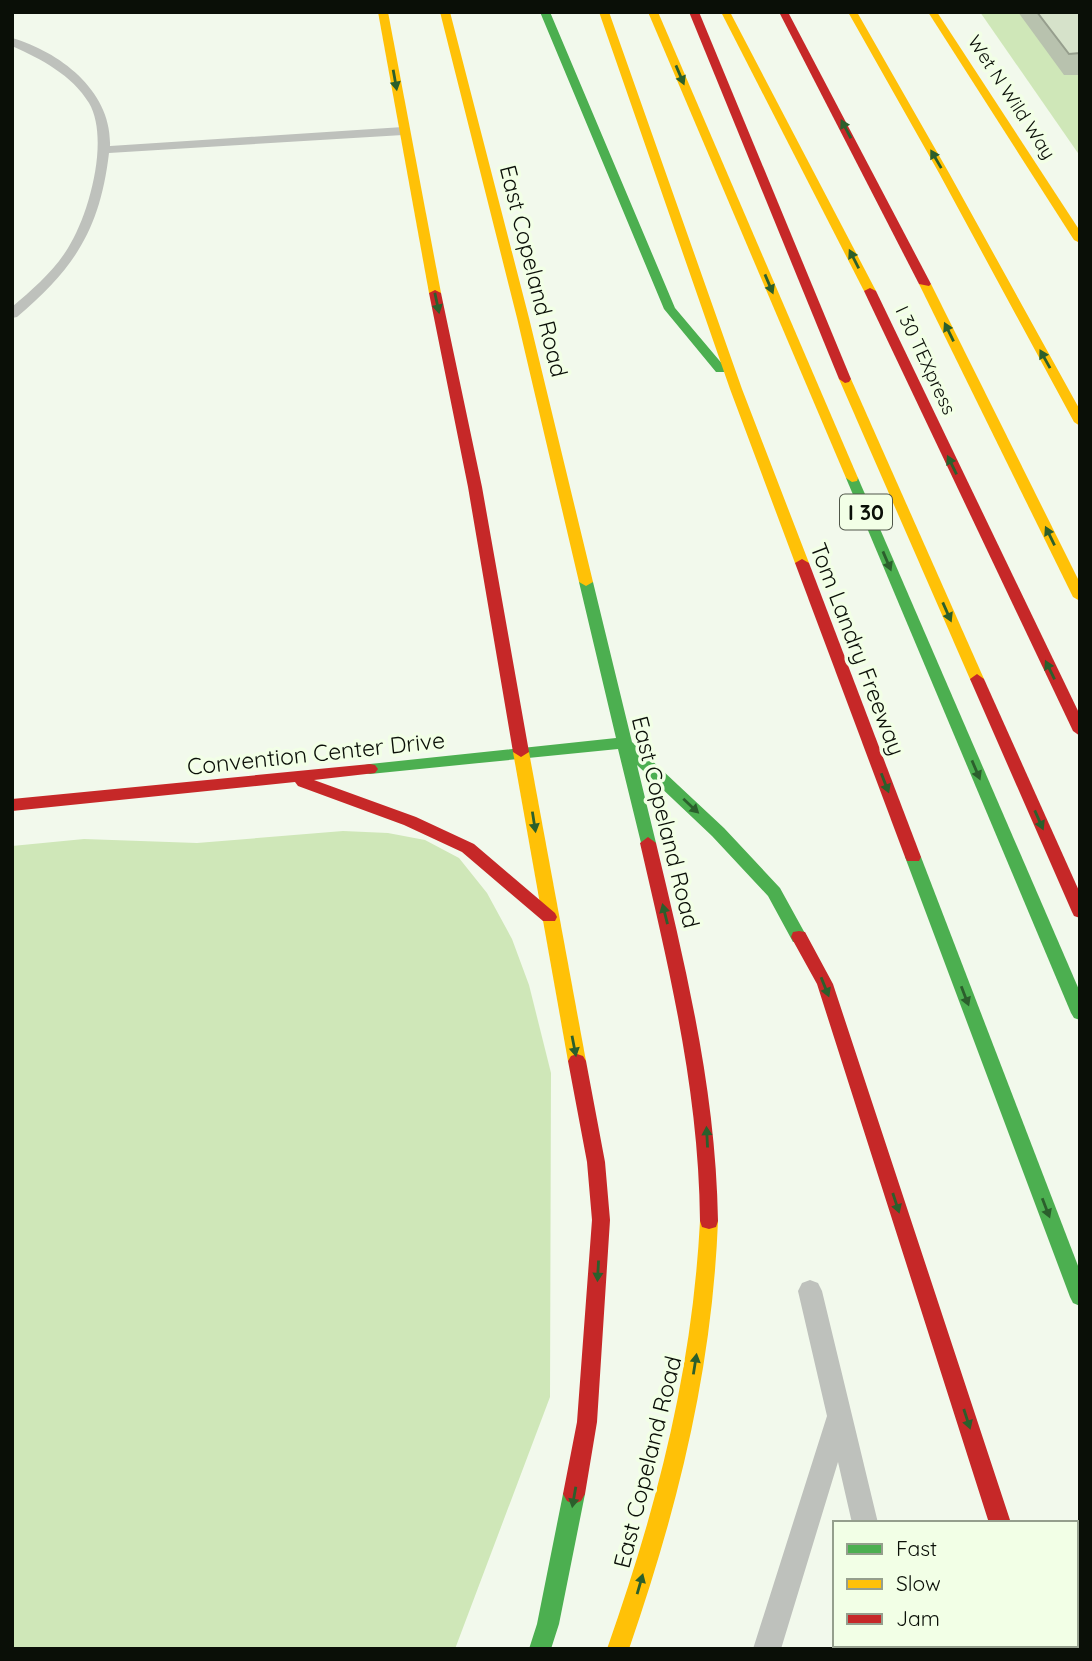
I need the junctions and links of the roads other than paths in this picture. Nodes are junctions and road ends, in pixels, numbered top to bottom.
1 (383, 12) edge
2 (445, 12) edge
3 (545, 12) edge
4 (604, 12) edge
5 (653, 12) edge
6 (694, 12) edge
7 (725, 12) edge
8 (783, 12) edge
9 (852, 12) edge
10 (932, 12) edge
11 (12, 41) edge
12 (403, 131) junction
13 (104, 150) junction
14 (1080, 240) edge
15 (12, 314) edge
16 (736, 388) junction
17 (1080, 422) edge
18 (1080, 597) edge
19 (1080, 731) edge
20 (623, 743) junction
21 (523, 755) junction
22 (294, 778) junction
23 (12, 805) edge
24 (1080, 912) edge
25 (549, 917) junction
26 (1080, 1013) edge
27 (810, 1291) dead end
28 (1080, 1297) edge
29 (839, 1418) junction
30 (865, 1521) edge
31 (999, 1521) edge
32 (540, 1649) edge
33 (618, 1649) edge
34 (767, 1649) edge

1 -> 12 main road
2 - 20 main road, East Copeland Road
3 - 16 main road
4 - 16 main road, Tom Landry Freeway
5 -> 26 main road, I 30
6 -> 24 main road
19 -> 7 main road, I 30 TEXpress
18 -> 8 main road
17 -> 9 main road
10 - 14 main road, Wet N Wild Way
11 - 13 lane
12 - 13 lane
12 -> 21 main road
13 - 15 lane
16 -> 28 main road, Tom Landry Freeway
20 - 21 main road, Convention Center Drive
20 -> 31 main road
33 -> 20 main road, East Copeland Road
21 - 22 main road, Convention Center Drive
21 -> 25 main road
22 - 23 main road, Convention Center Drive
22 - 25 main road
25 -> 32 main road
27 - 29 lane
29 - 30 lane
29 - 34 lane

